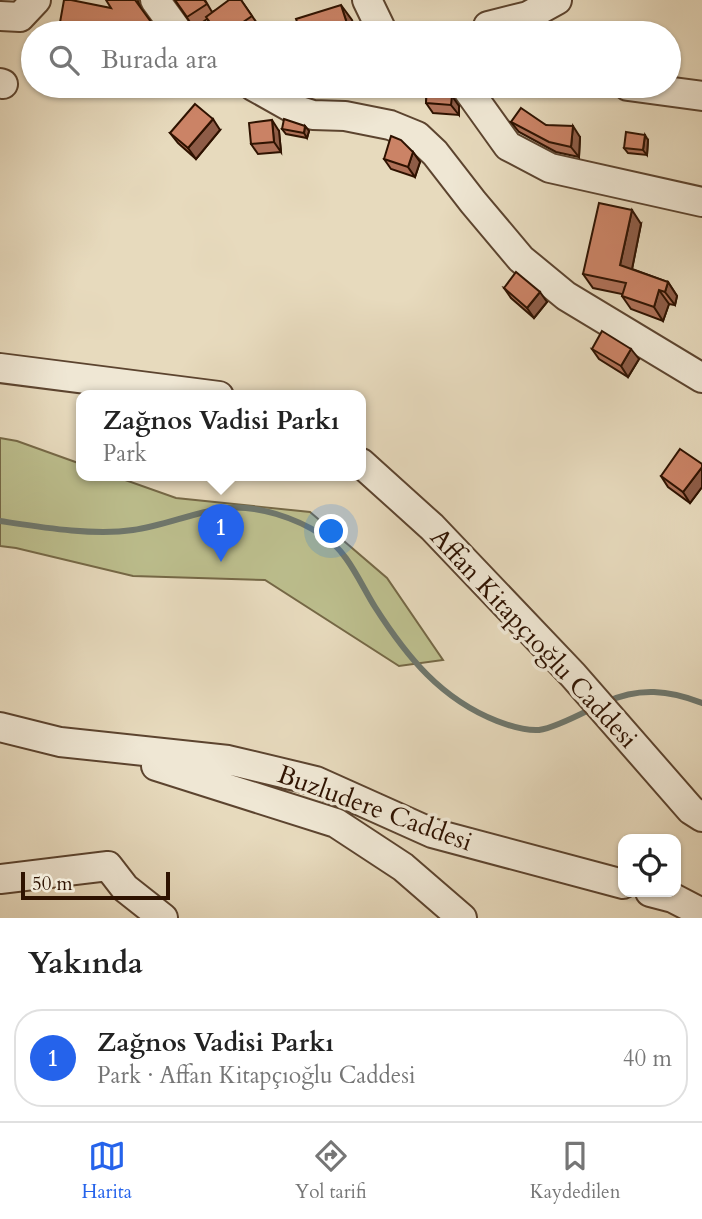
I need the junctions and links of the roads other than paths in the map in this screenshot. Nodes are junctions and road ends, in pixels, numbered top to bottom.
1 (36, 0) edge
2 (155, 0) edge
3 (367, 0) edge
4 (557, 0) edge
5 (0, 16) edge
6 (487, 20) edge
7 (170, 21) edge
8 (377, 21) edge
9 (681, 93) edge
10 (702, 96) edge
11 (274, 98) edge
12 (476, 98) edge
13 (702, 202) edge
14 (0, 368) edge
15 (702, 378) edge
16 (172, 390) edge
17 (366, 468) edge
18 (0, 727) edge
19 (115, 747) junction
20 (702, 817) edge
21 (0, 879) edge
22 (618, 883) edge
23 (669, 897) edge
24 (702, 913) edge
25 (163, 918) edge
26 (462, 918) edge

1 - 5 street
2 - 7 street
3 - 8 street
4 - 6 street
9 - 10 street
11 - 15 street
12 - 13 street
14 - 16 street
17 - 20 street, Affan Kitapçıoğlu Caddesi
18 - 19 street, Buzludere Caddesi
19 - 22 street, Buzludere Caddesi
19 - 26 street
21 - 25 street
23 - 24 street

